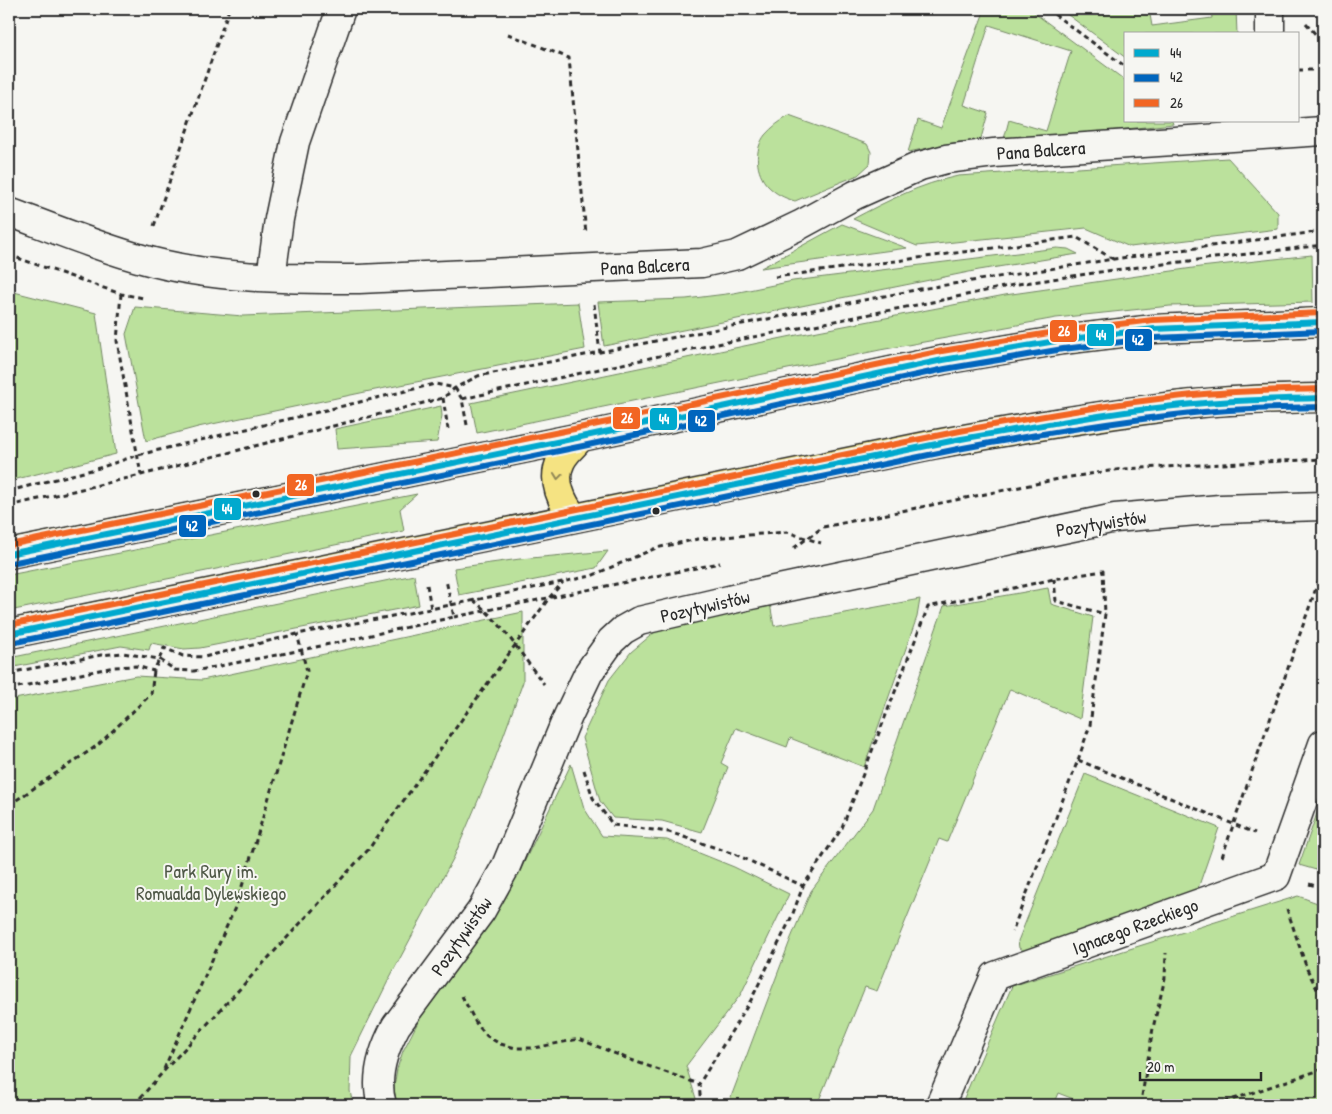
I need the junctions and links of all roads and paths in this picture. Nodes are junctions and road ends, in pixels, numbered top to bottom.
1 (229, 9) edge
2 (341, 9) edge
3 (437, 9) edge
4 (1047, 9) edge
5 (1270, 9) edge
6 (453, 14) dead end
7 (1302, 18) dead end
8 (1270, 32) edge
9 (508, 34) dead end
10 (1323, 44) edge
11 (1124, 66) edge
12 (1300, 70) edge
13 (1323, 70) edge
14 (1273, 128) edge
15 (1323, 131) edge
16 (9, 212) edge
17 (1323, 231) edge
18 (587, 236) dead end
19 (9, 255) edge
20 (143, 259) junction
21 (1114, 259) junction
22 (271, 277) junction
23 (770, 278) dead end
24 (121, 294) junction
25 (594, 304) dead end
26 (1323, 322) edge
27 (600, 353) junction
28 (455, 388) junction
29 (1323, 398) edge
30 (462, 399) dead end
31 (581, 437) junction
32 (138, 455) junction
33 (1323, 459) edge
34 (141, 475) junction
35 (9, 491) edge
36 (9, 506) edge
37 (1323, 506) edge
38 (574, 518) junction
39 (807, 538) junction
40 (826, 544) dead end
41 (792, 550) dead end
42 (9, 554) edge
43 (728, 562) dead end
44 (1323, 568) edge
45 (1054, 579) junction
46 (563, 582) junction
47 (549, 598) junction
48 (472, 600) junction
49 (486, 610) junction
50 (1105, 614) junction
51 (454, 617) dead end
52 (9, 634) edge
53 (297, 634) junction
54 (516, 644) junction
55 (154, 671) junction
56 (9, 690) edge
57 (568, 716) junction
58 (1323, 744) edge
59 (1078, 760) junction
60 (9, 805) edge
61 (1233, 824) junction
62 (1286, 846) junction
63 (1276, 876) junction
64 (803, 886) junction
65 (1207, 900) junction
66 (1159, 918) junction
67 (444, 962) junction
68 (995, 976) junction
69 (1323, 1002) edge
70 (1323, 1069) edge
71 (163, 1072) junction
72 (699, 1084) junction
73 (134, 1105) edge
74 (382, 1105) edge
75 (702, 1105) edge
76 (940, 1105) edge
77 (1142, 1105) edge
78 (1216, 1105) edge

1 - 20 path
2 - 22 street
3 - 6 path
4 - 11 path
5 - 8 street
7 - 10 path
9 - 18 path
12 - 13 path
14 - 15 street, Pana Balcera
14 - 22 street, Pana Balcera
16 - 20 street, Pana Balcera
17 - 21 path
19 - 24 path
20 - 22 street, Pana Balcera
20 - 24 path
21 - 23 path
21 - 27 path
24 - 32 path
25 - 27 path
26 - 31 main road
27 - 28 path
28 - 30 path
28 - 32 path
28 - 34 path
29 - 38 main road
31 -> 38 main road
31 - 42 main road
32 - 34 path
32 - 35 path
33 - 39 path
34 - 36 path
37 - 57 street, Pozytywistów
38 - 52 main road
39 - 40 path
39 - 41 path
39 - 46 path
43 - 47 path
44 - 61 path
45 - 50 path
45 - 50 path
45 - 64 path
46 - 47 path
46 - 48 path
47 - 49 path
47 - 54 path
48 - 49 path
48 - 53 path
49 - 51 path
49 - 54 path
50 - 59 path
53 - 55 path
53 - 71 path
54 - 57 path
54 - 71 path
55 - 56 path
55 - 60 path
57 - 64 path
57 - 67 street, Pozytywistów
58 - 62 street
59 - 61 path
59 - 68 path
61 - 62 path
61 - 65 path
62 - 63 street
63 - 65 street, Ignacego Rzeckiego
63 - 69 path
64 - 72 path
65 - 66 street, Ignacego Rzeckiego
66 - 68 street, Ignacego Rzeckiego
66 - 77 path
67 - 72 path
67 - 74 street, Pozytywistów
68 - 76 street
70 - 78 path
71 - 73 path
72 - 75 path

